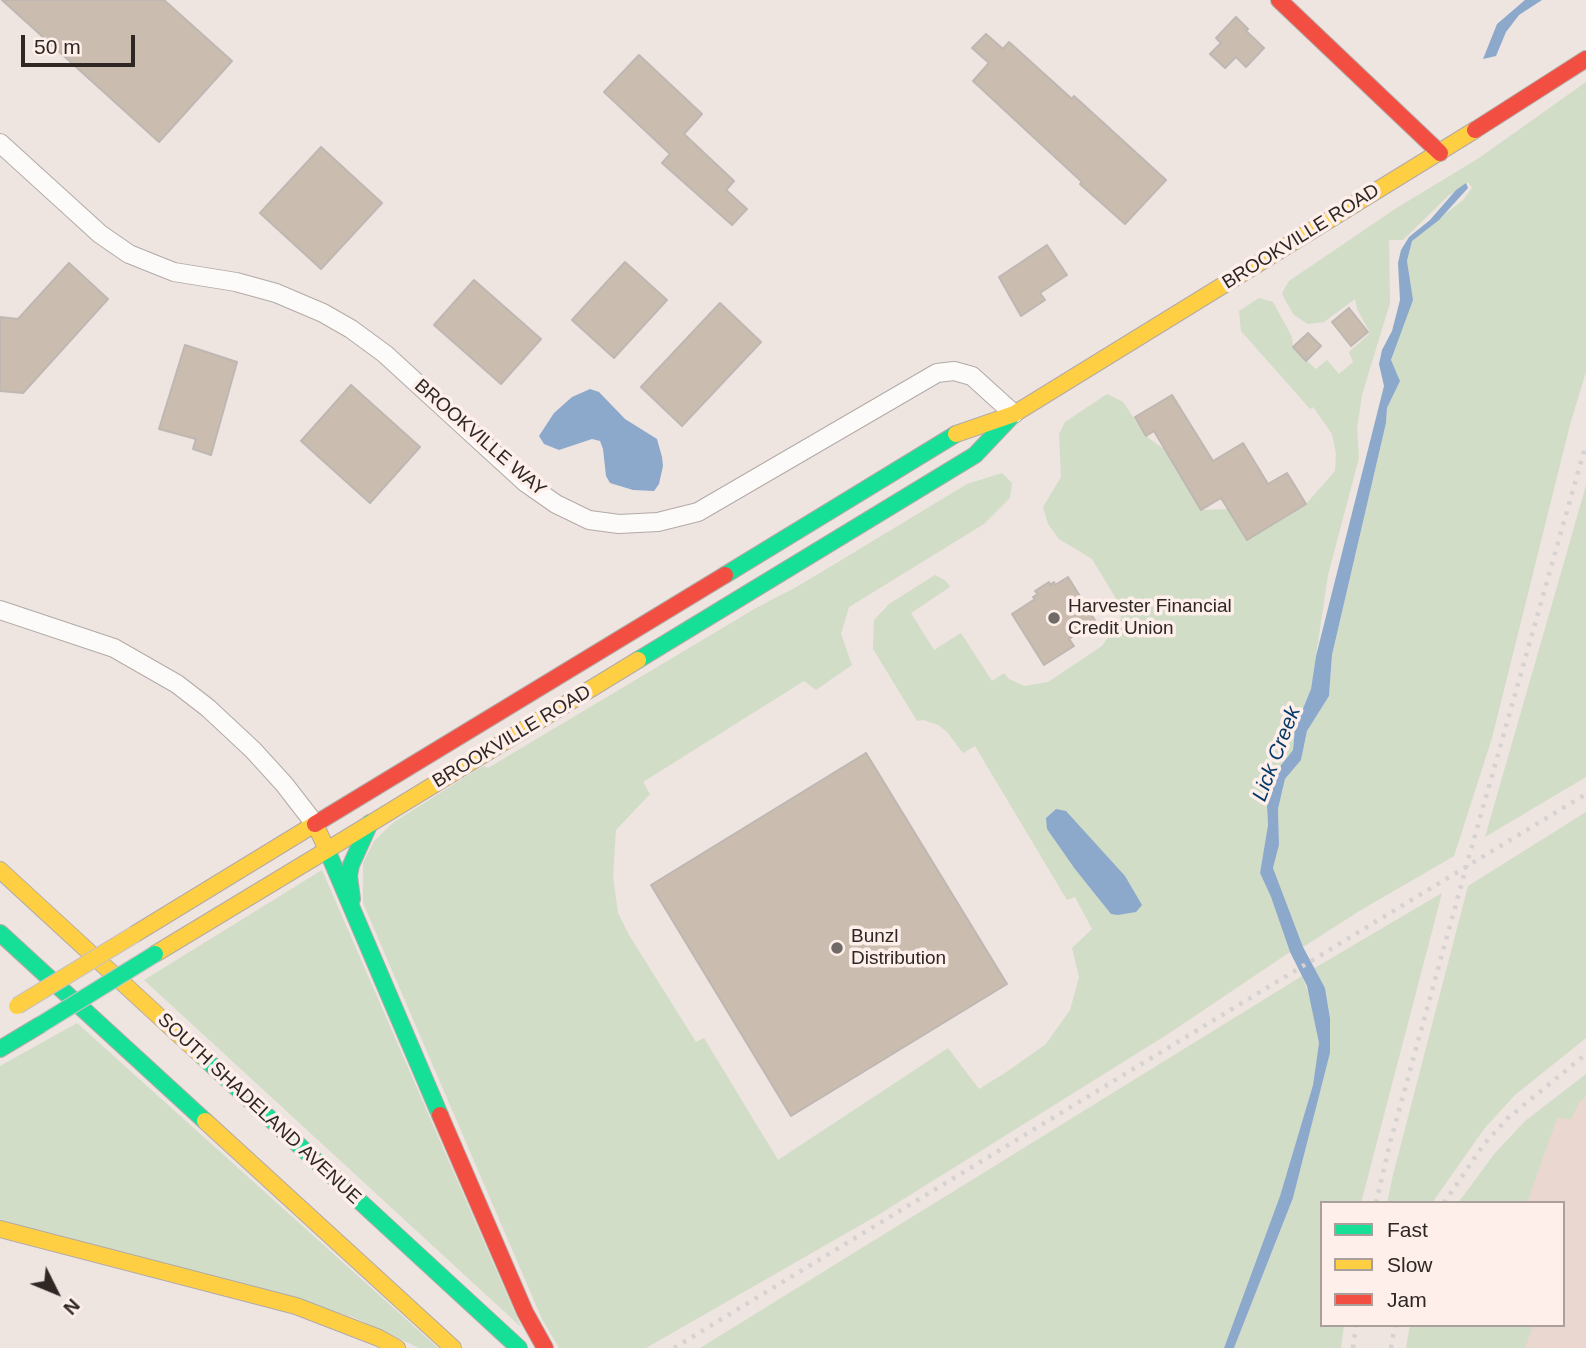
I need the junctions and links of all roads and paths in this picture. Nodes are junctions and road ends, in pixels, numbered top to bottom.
1 (1279, 0) edge
2 (1586, 59) edge
3 (0, 143) edge
4 (1440, 153) junction
5 (1014, 414) junction
6 (0, 610) edge
7 (370, 823) junction
8 (315, 824) junction
9 (327, 850) junction
10 (0, 870) edge
11 (353, 907) junction
12 (0, 933) edge
13 (0, 1016) edge
14 (0, 1049) edge
15 (0, 1229) edge
16 (0, 1237) edge
17 (42, 1242) junction
18 (397, 1348) edge
19 (453, 1348) edge
20 (519, 1348) edge
21 (545, 1348) edge

1 - 4 main road
2 - 4 main road, BROOKVILLE ROAD
3 - 5 street, BROOKVILLE WAY
4 - 5 main road, BROOKVILLE ROAD
5 - 7 main road, BROOKVILLE ROAD
5 - 8 main road, BROOKVILLE ROAD
6 - 8 street
7 - 9 main road, BROOKVILLE ROAD
7 - 11 main road
8 - 9 main road
8 - 13 main road, BROOKVILLE ROAD, bridge
9 - 11 main road
9 - 14 main road, BROOKVILLE ROAD, bridge
10 - 20 main road, SOUTH SHADELAND AVENUE
11 - 21 main road
12 - 19 main road
15 - 17 main road
16 - 17 main road
17 - 18 main road

